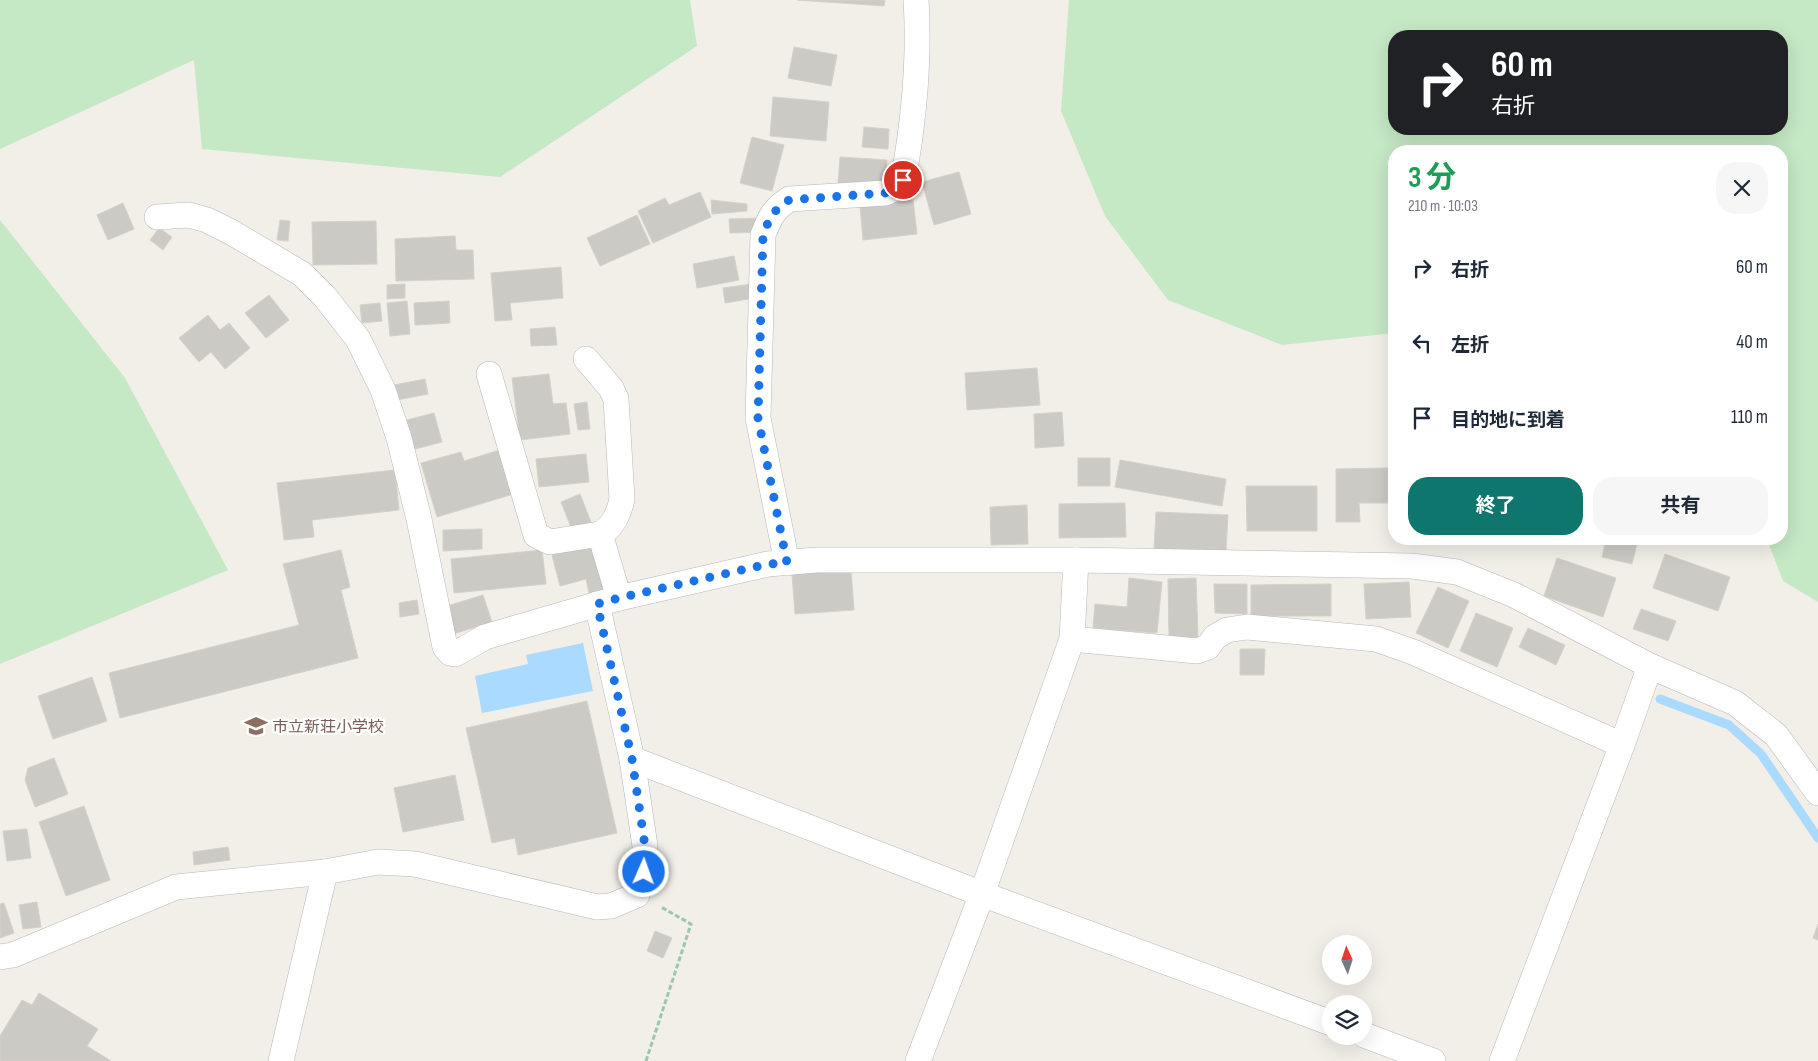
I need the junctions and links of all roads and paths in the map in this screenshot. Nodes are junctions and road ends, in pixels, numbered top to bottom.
1 (916, 0) edge
2 (157, 217) dead end
3 (586, 359) dead end
4 (489, 374) dead end
5 (600, 534) junction
6 (1076, 560) junction
7 (787, 563) junction
8 (608, 601) junction
9 (1072, 639) junction
10 (1650, 666) junction
11 (1622, 744) junction
12 (632, 759) junction
13 (1818, 793) edge
14 (325, 872) junction
15 (982, 894) junction
16 (638, 895) junction
17 (0, 958) edge
18 (1322, 1020) edge
19 (1372, 1038) edge
20 (281, 1061) edge
21 (646, 1061) edge
22 (918, 1061) edge
23 (1433, 1061) edge
24 (1502, 1061) edge

1 - 7 street
2 - 8 street
3 - 5 street
4 - 5 street
5 - 8 street
6 - 7 street
6 - 9 street
6 - 10 street
7 - 8 street
8 - 12 street
9 - 11 street
9 - 15 street
10 - 11 street
10 - 13 street
11 - 24 street
12 - 15 street
12 - 16 street
14 - 16 street
14 - 17 street
14 - 20 street
15 - 18 street
15 - 22 street
16 - 21 path
19 - 23 street

